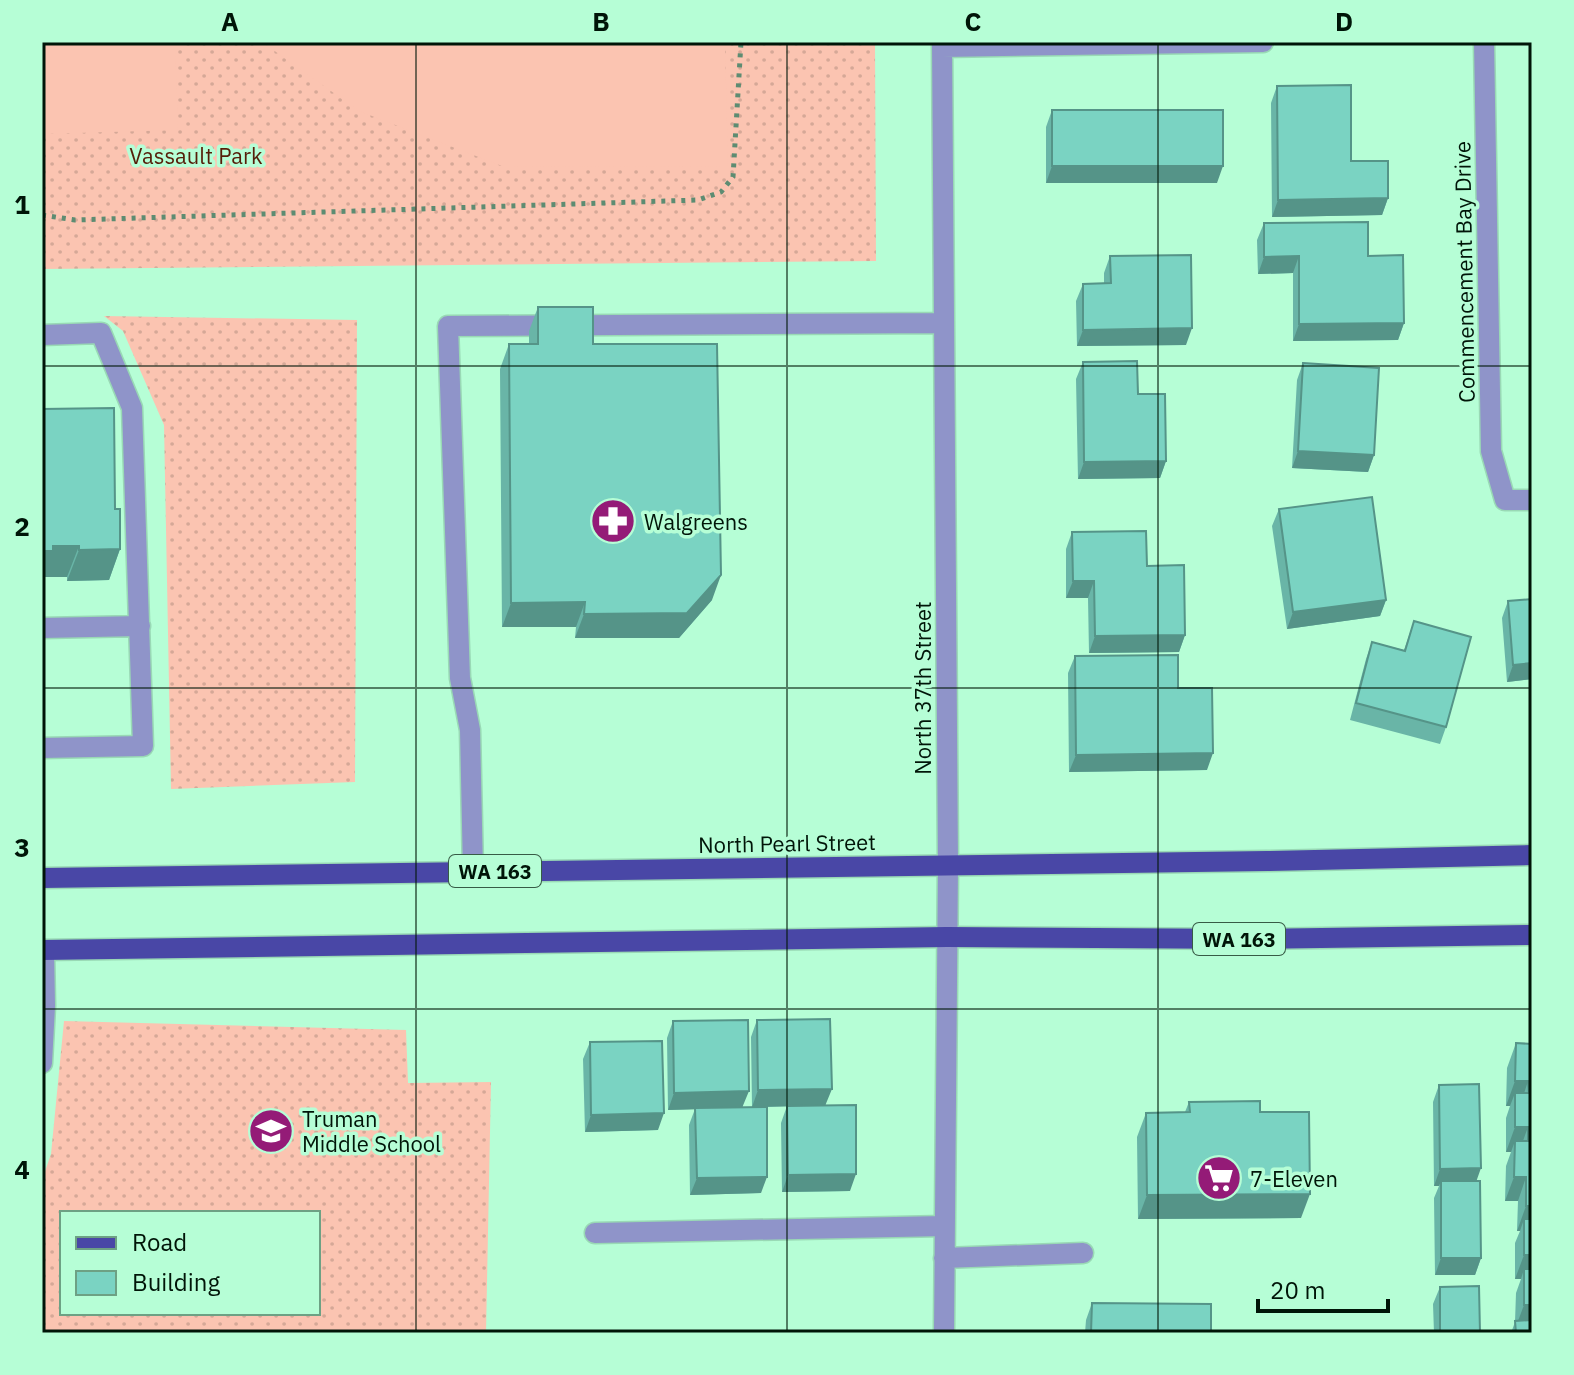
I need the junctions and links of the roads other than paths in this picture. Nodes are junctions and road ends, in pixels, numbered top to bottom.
1 (1263, 42) edge
2 (1484, 42) edge
3 (942, 44) edge
4 (944, 323) junction
5 (42, 335) edge
6 (1532, 500) edge
7 (140, 626) junction
8 (42, 628) edge
9 (42, 748) edge
10 (1532, 855) edge
11 (948, 864) junction
12 (473, 871) junction
13 (42, 878) edge
14 (1532, 935) edge
15 (947, 937) junction
16 (43, 950) edge
17 (42, 1063) edge
18 (944, 1226) junction
19 (595, 1233) dead end
20 (1083, 1253) dead end
21 (944, 1258) junction
22 (944, 1333) edge

1 - 3 street
2 - 6 street, Commencement Bay Drive
3 - 4 street, North 37th Street
4 - 11 street, North 37th Street
4 - 12 street
5 - 7 street
7 - 8 street
7 - 9 street
10 - 11 main road, North Pearl Street / WA 163
11 - 12 main road, North Pearl Street / WA 163
11 - 15 street, North 37th Street
12 - 13 main road, North Pearl Street / WA 163
14 - 15 main road, WA 163
15 - 16 main road, WA 163
15 - 18 street, North 37th Street
16 - 17 street
18 - 19 street
18 - 21 street, North 37th Street
20 - 21 street
21 - 22 street, North 37th Street

